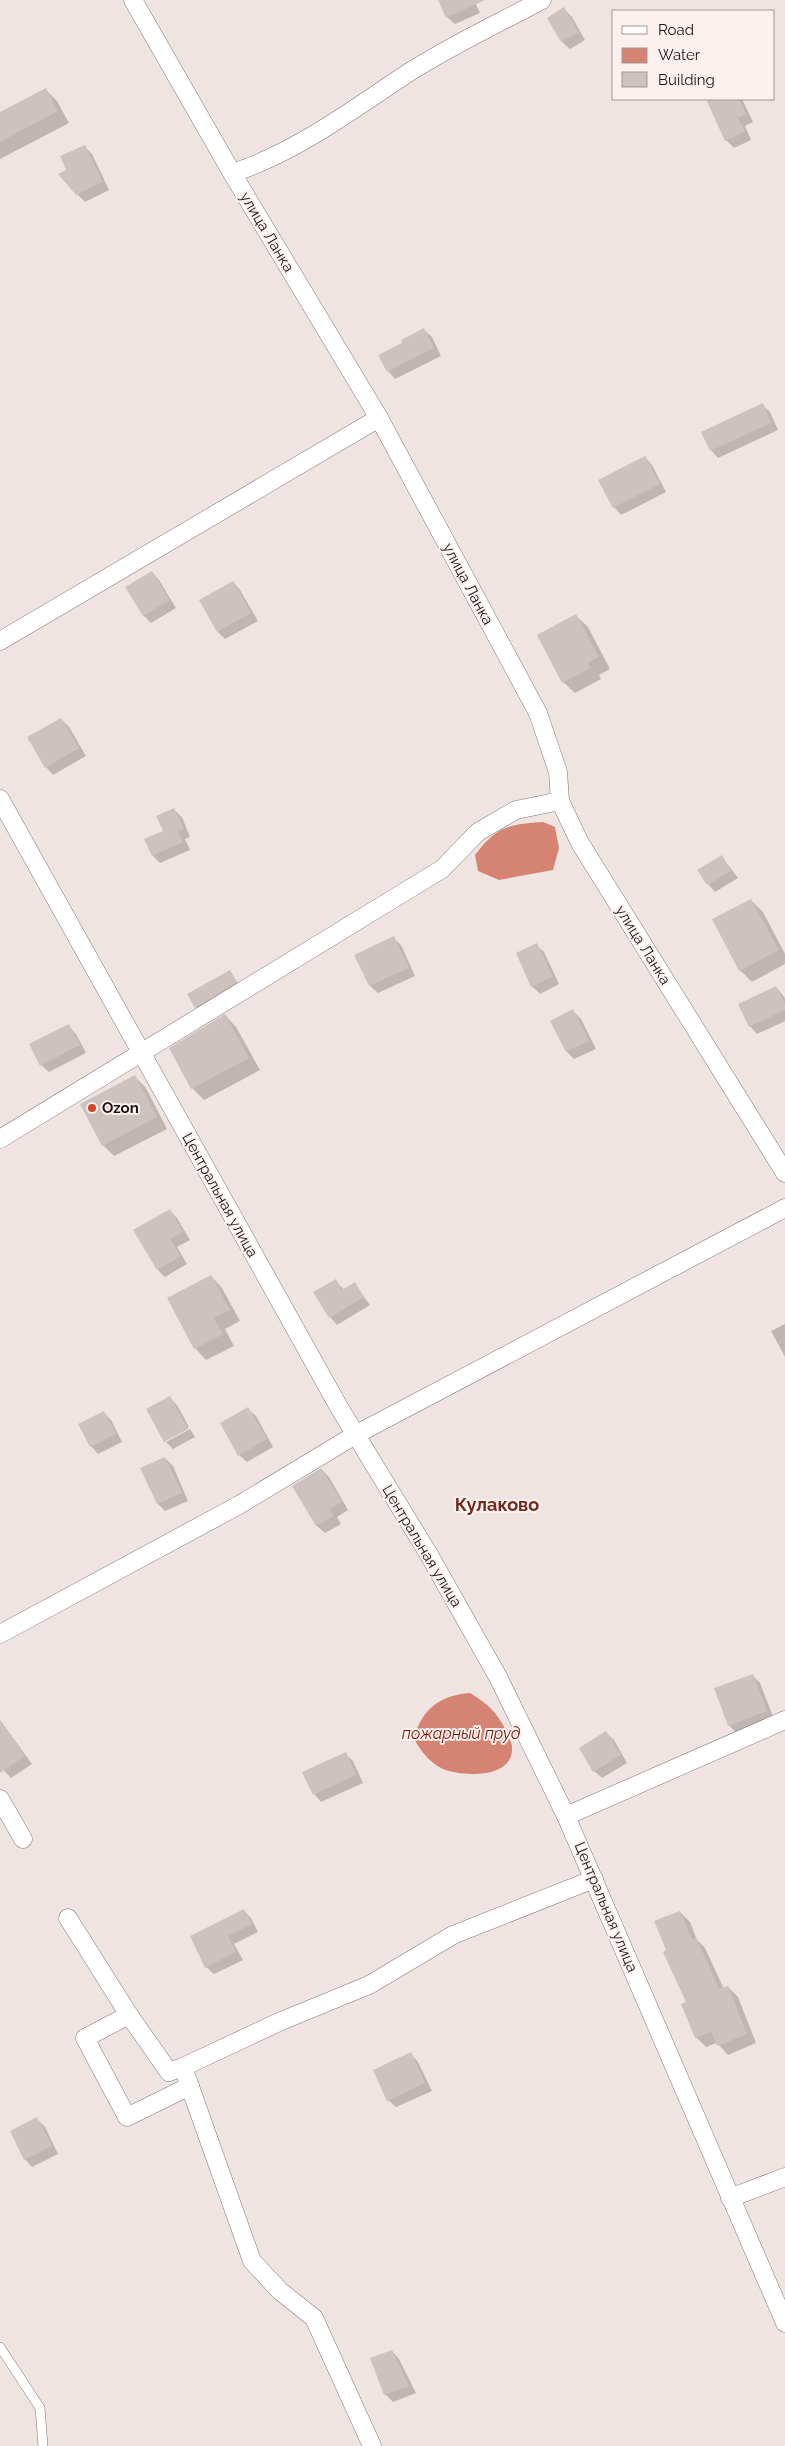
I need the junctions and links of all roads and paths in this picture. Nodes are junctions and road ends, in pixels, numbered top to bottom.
1 (133, 0) edge
2 (542, 0) edge
3 (232, 173) junction
4 (379, 418) junction
5 (0, 641) edge
6 (0, 799) edge
7 (560, 801) junction
8 (143, 1052) junction
9 (0, 1139) edge
10 (785, 1173) edge
11 (785, 1208) edge
12 (355, 1434) junction
13 (0, 1634) edge
14 (785, 1720) edge
15 (0, 1799) edge
16 (566, 1816) junction
17 (23, 1840) dead end
18 (594, 1879) junction
19 (68, 1918) dead end
20 (129, 2015) junction
21 (183, 2067) junction
22 (190, 2086) junction
23 (785, 2176) edge
24 (730, 2198) junction
25 (785, 2323) edge
26 (0, 2347) edge
27 (44, 2446) edge
28 (372, 2446) edge

1 - 3 street, улица Ланка
2 - 3 street
3 - 4 street, улица Ланка
4 - 5 street
4 - 7 street, улица Ланка
6 - 8 street, Центральная улица
7 - 8 street
7 - 10 street, улица Ланка
8 - 9 street
8 - 12 street, Центральная улица
11 - 12 street
12 - 13 street
12 - 16 street, Центральная улица
14 - 16 street
15 - 17 street
16 - 18 street, Центральная улица
18 - 21 street
18 - 24 street, Центральная улица
19 - 20 street
20 - 21 street
20 - 22 street
21 - 22 street
22 - 28 street
23 - 24 street
24 - 25 street, Центральная улица
26 - 27 lane

